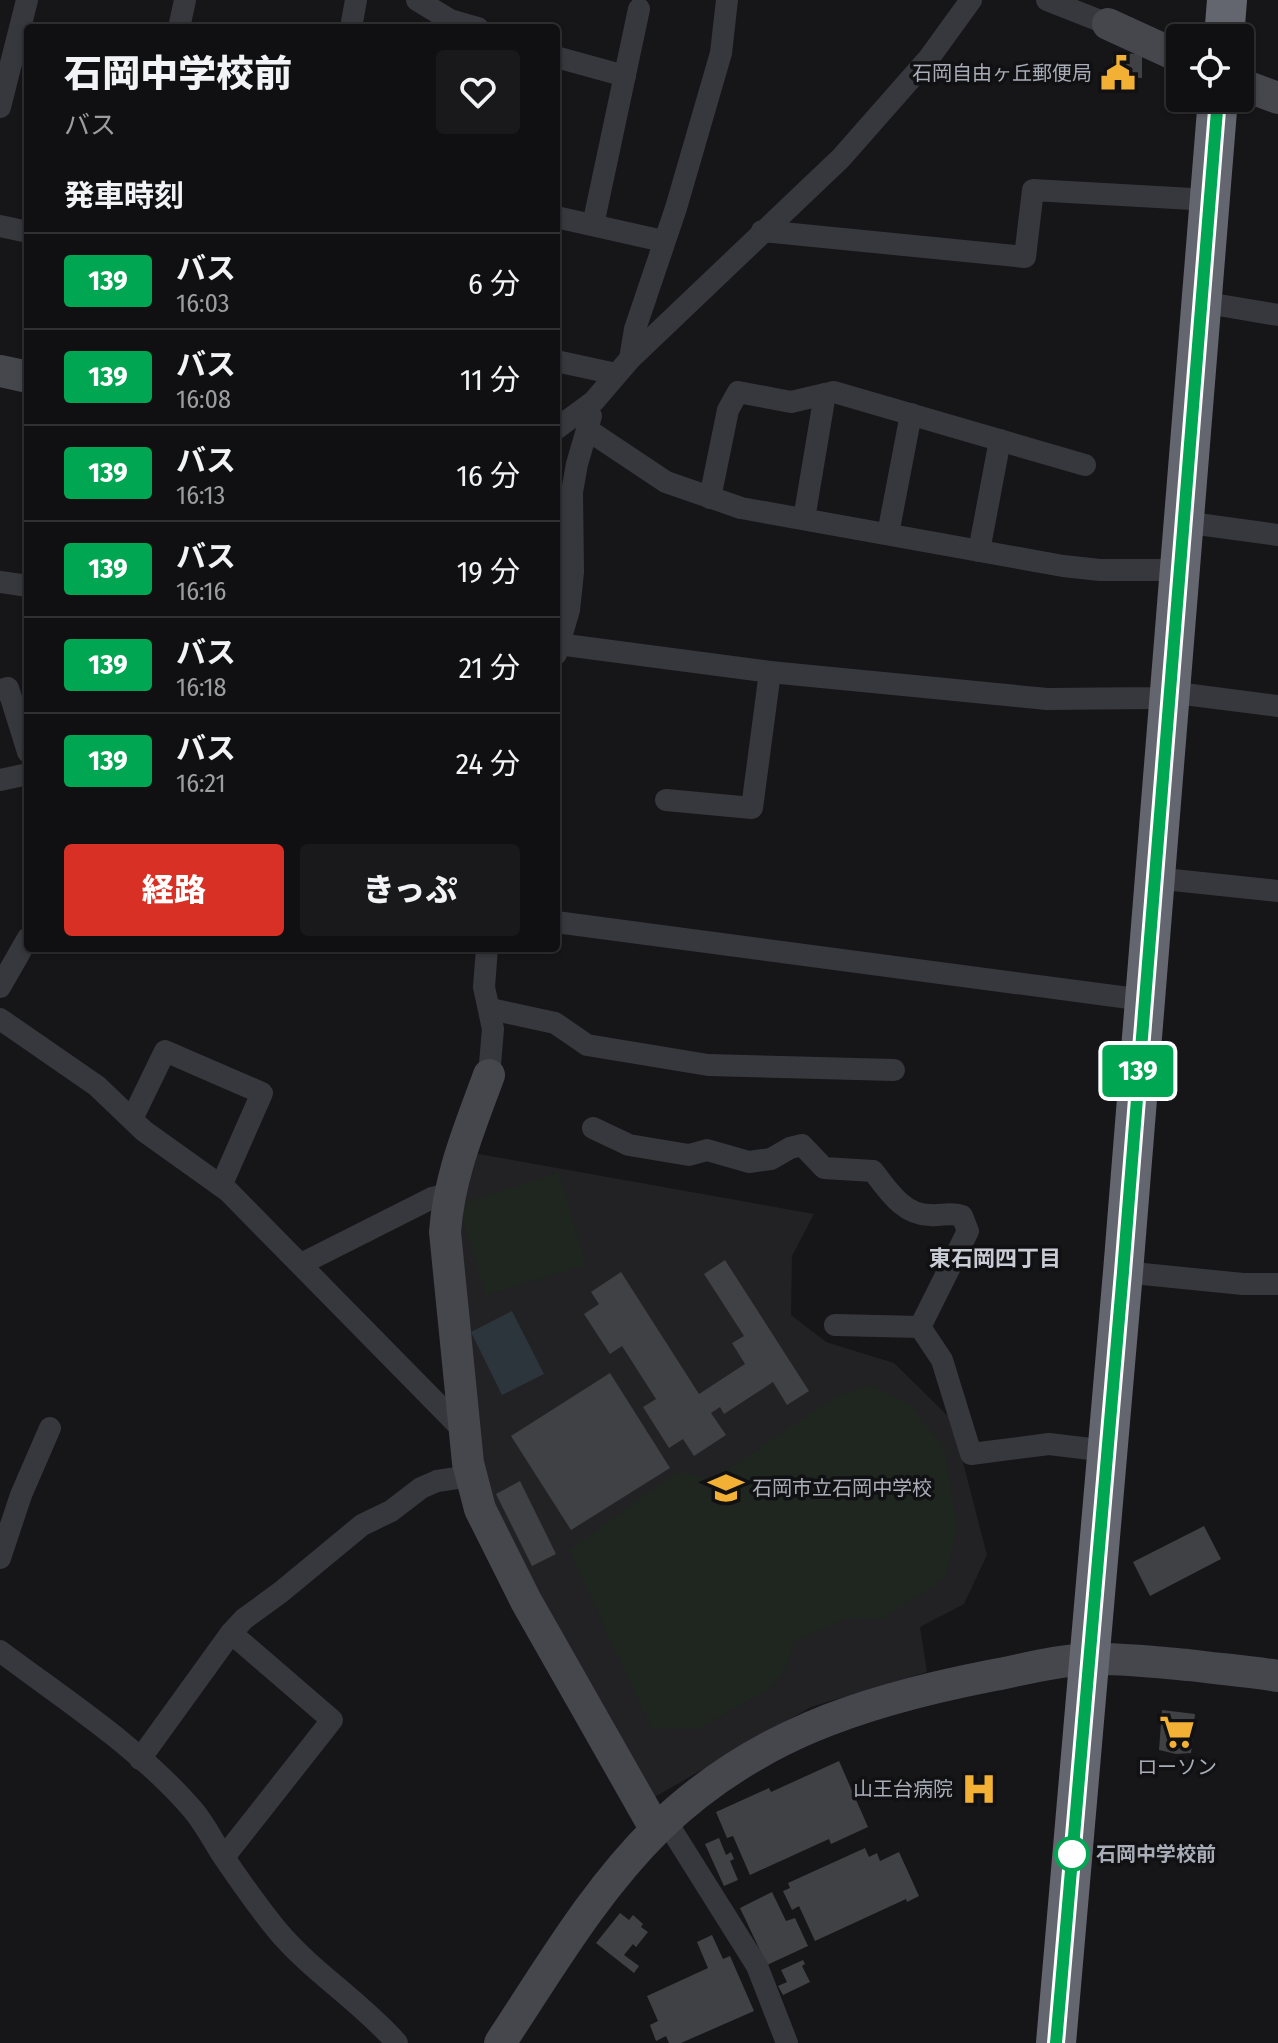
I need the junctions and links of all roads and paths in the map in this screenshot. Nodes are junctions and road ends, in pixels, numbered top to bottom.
1 (27, 0) edge
2 (185, 0) edge
3 (417, 0) edge
4 (727, 0) edge
5 (971, 0) edge
6 (1047, 0) edge
7 (1227, 0) edge
8 (639, 9) dead end
9 (180, 24) edge
10 (464, 24) edge
11 (1108, 24) joint
12 (1225, 24) edge
13 (7, 48) edge
14 (1166, 51) edge
15 (560, 58) edge
16 (625, 76) junction
17 (1254, 89) edge
18 (1278, 98) edge
19 (0, 107) edge
20 (1217, 112) edge
21 (1210, 200) junction
22 (560, 218) edge
23 (593, 225) junction
24 (0, 226) edge
25 (24, 231) edge
26 (762, 231) junction
27 (663, 241) junction
28 (1201, 302) junction
29 (1278, 315) edge
30 (560, 361) edge
31 (623, 366) junction
32 (0, 371) edge
33 (24, 376) edge
34 (825, 394) junction
35 (594, 401) junction
36 (911, 414) junction
37 (560, 426) edge
38 (588, 430) junction
39 (1000, 440) junction
40 (1085, 465) dead end
41 (710, 498) junction
42 (804, 519) junction
43 (1183, 522) junction
44 (888, 534) junction
45 (1278, 535) edge
46 (979, 551) junction
47 (1179, 570) junction
48 (0, 582) edge
49 (24, 585) edge
50 (560, 639) edge
51 (560, 649) edge
52 (770, 672) junction
53 (0, 690) edge
54 (1169, 697) junction
55 (1278, 706) edge
56 (24, 739) edge
57 (24, 775) edge
58 (0, 780) edge
59 (666, 800) dead end
60 (1154, 878) junction
61 (1278, 891) edge
62 (560, 923) edge
63 (24, 944) edge
64 (487, 952) edge
65 (1, 980) edge
66 (1144, 1000) junction
67 (491, 1009) junction
68 (0, 1019) edge
69 (894, 1070) dead end
70 (489, 1075) joint
71 (132, 1119) junction
72 (593, 1128) dead end
73 (221, 1186) junction
74 (449, 1194) junction
75 (301, 1264) junction
76 (1123, 1272) junction
77 (1278, 1284) edge
78 (835, 1325) dead end
79 (920, 1327) junction
80 (50, 1428) dead end
81 (464, 1431) junction
82 (1107, 1451) junction
83 (470, 1476) junction
84 (0, 1558) edge
85 (231, 1633) junction
86 (0, 1651) edge
87 (1088, 1659) junction
88 (1278, 1676) edge
89 (140, 1759) junction
90 (661, 1826) junction
91 (224, 1857) junction
92 (397, 2043) edge
93 (500, 2043) edge
94 (787, 2043) edge
95 (1056, 2043) edge

1 - 13 street
2 - 9 street
3 - 10 street
4 - 27 street
5 - 26 street
6 - 11 street
7 - 12 highway
8 - 16 street
11 - 14 street
13 - 19 street
15 - 16 street
16 - 23 street
17 - 18 street
20 - 21 highway
21 - 26 street
21 - 28 highway
22 - 23 street
23 - 27 street
24 - 25 street
26 - 31 street
27 - 31 street
28 - 29 street
28 - 43 highway
30 - 31 street
31 - 35 street
32 - 33 street
34 - 36 street
34 - 41 street
34 - 42 street
35 - 37 street
35 - 38 street
36 - 39 street
36 - 44 street
38 - 41 street
38 - 50 street
39 - 40 street
39 - 46 street
41 - 42 street
42 - 44 street
43 - 45 street
43 - 47 highway
44 - 46 street
46 - 47 street
47 - 54 highway
48 - 49 street
51 - 52 street
52 - 54 street
52 - 59 street
53 - 56 street
54 - 55 street
54 - 60 highway
57 - 58 street
60 - 61 street
60 - 66 highway
62 - 66 street
63 - 65 street
64 - 67 street
66 - 76 highway
67 - 69 street
67 - 70 street
68 - 71 street
70 - 74 street
71 - 73 street
71 - 73 street
72 - 79 street
73 - 75 street
74 - 75 street
74 - 81 street
75 - 81 street
76 - 77 street
76 - 82 highway
78 - 79 street
79 - 82 street
80 - 84 street
81 - 83 street
82 - 87 highway
83 - 85 street
83 - 90 street
85 - 89 street
85 - 91 street
86 - 89 street
87 - 88 street
87 - 90 street
87 - 95 highway
89 - 91 street
90 - 93 street
90 - 94 street
91 - 92 street

